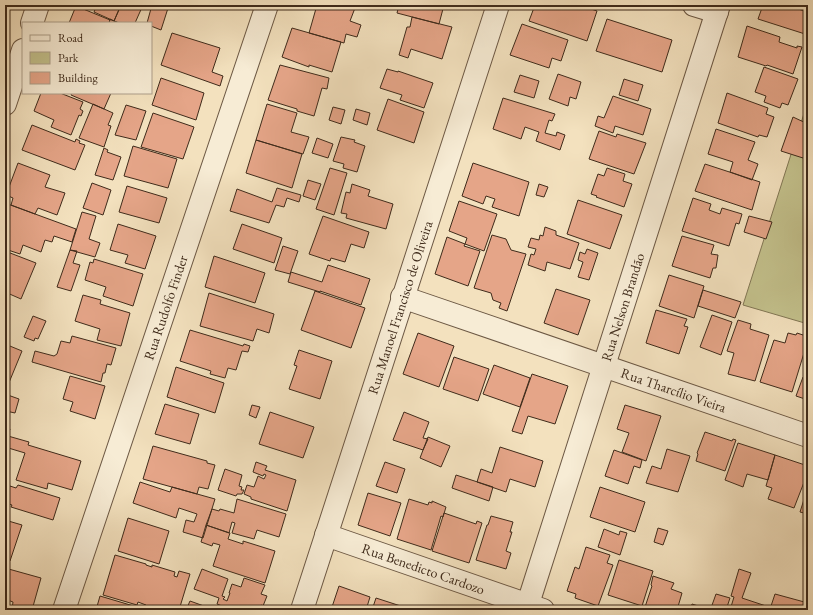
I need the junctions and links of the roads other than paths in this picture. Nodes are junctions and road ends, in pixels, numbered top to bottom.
1 (38, 5) edge
2 (267, 5) edge
3 (498, 5) edge
4 (694, 5) edge
5 (718, 8) edge
6 (32, 22) edge
7 (22, 53) edge
8 (5, 104) edge
9 (402, 297) junction
10 (605, 366) junction
11 (808, 436) edge
12 (326, 536) junction
13 (532, 608) edge
14 (64, 610) edge
15 (302, 610) edge

1 - 6 street
2 - 14 street, Rua Rudolfo Finder
3 - 9 street, Rua Manoel Francisco de Oliveira
4 - 5 street
5 - 10 street, Rua Nelson Brandão
7 - 8 street
9 - 10 street, Rua Tharcílio Vieira
9 - 12 street, Rua Manoel Francisco de Oliveira
10 - 11 street, Rua Tharcílio Vieira
10 - 13 street, Rua Nelson Brandão
12 - 13 street, Rua Benedicto Cardozo
12 - 15 street, Rua Manoel Francisco de Oliveira

